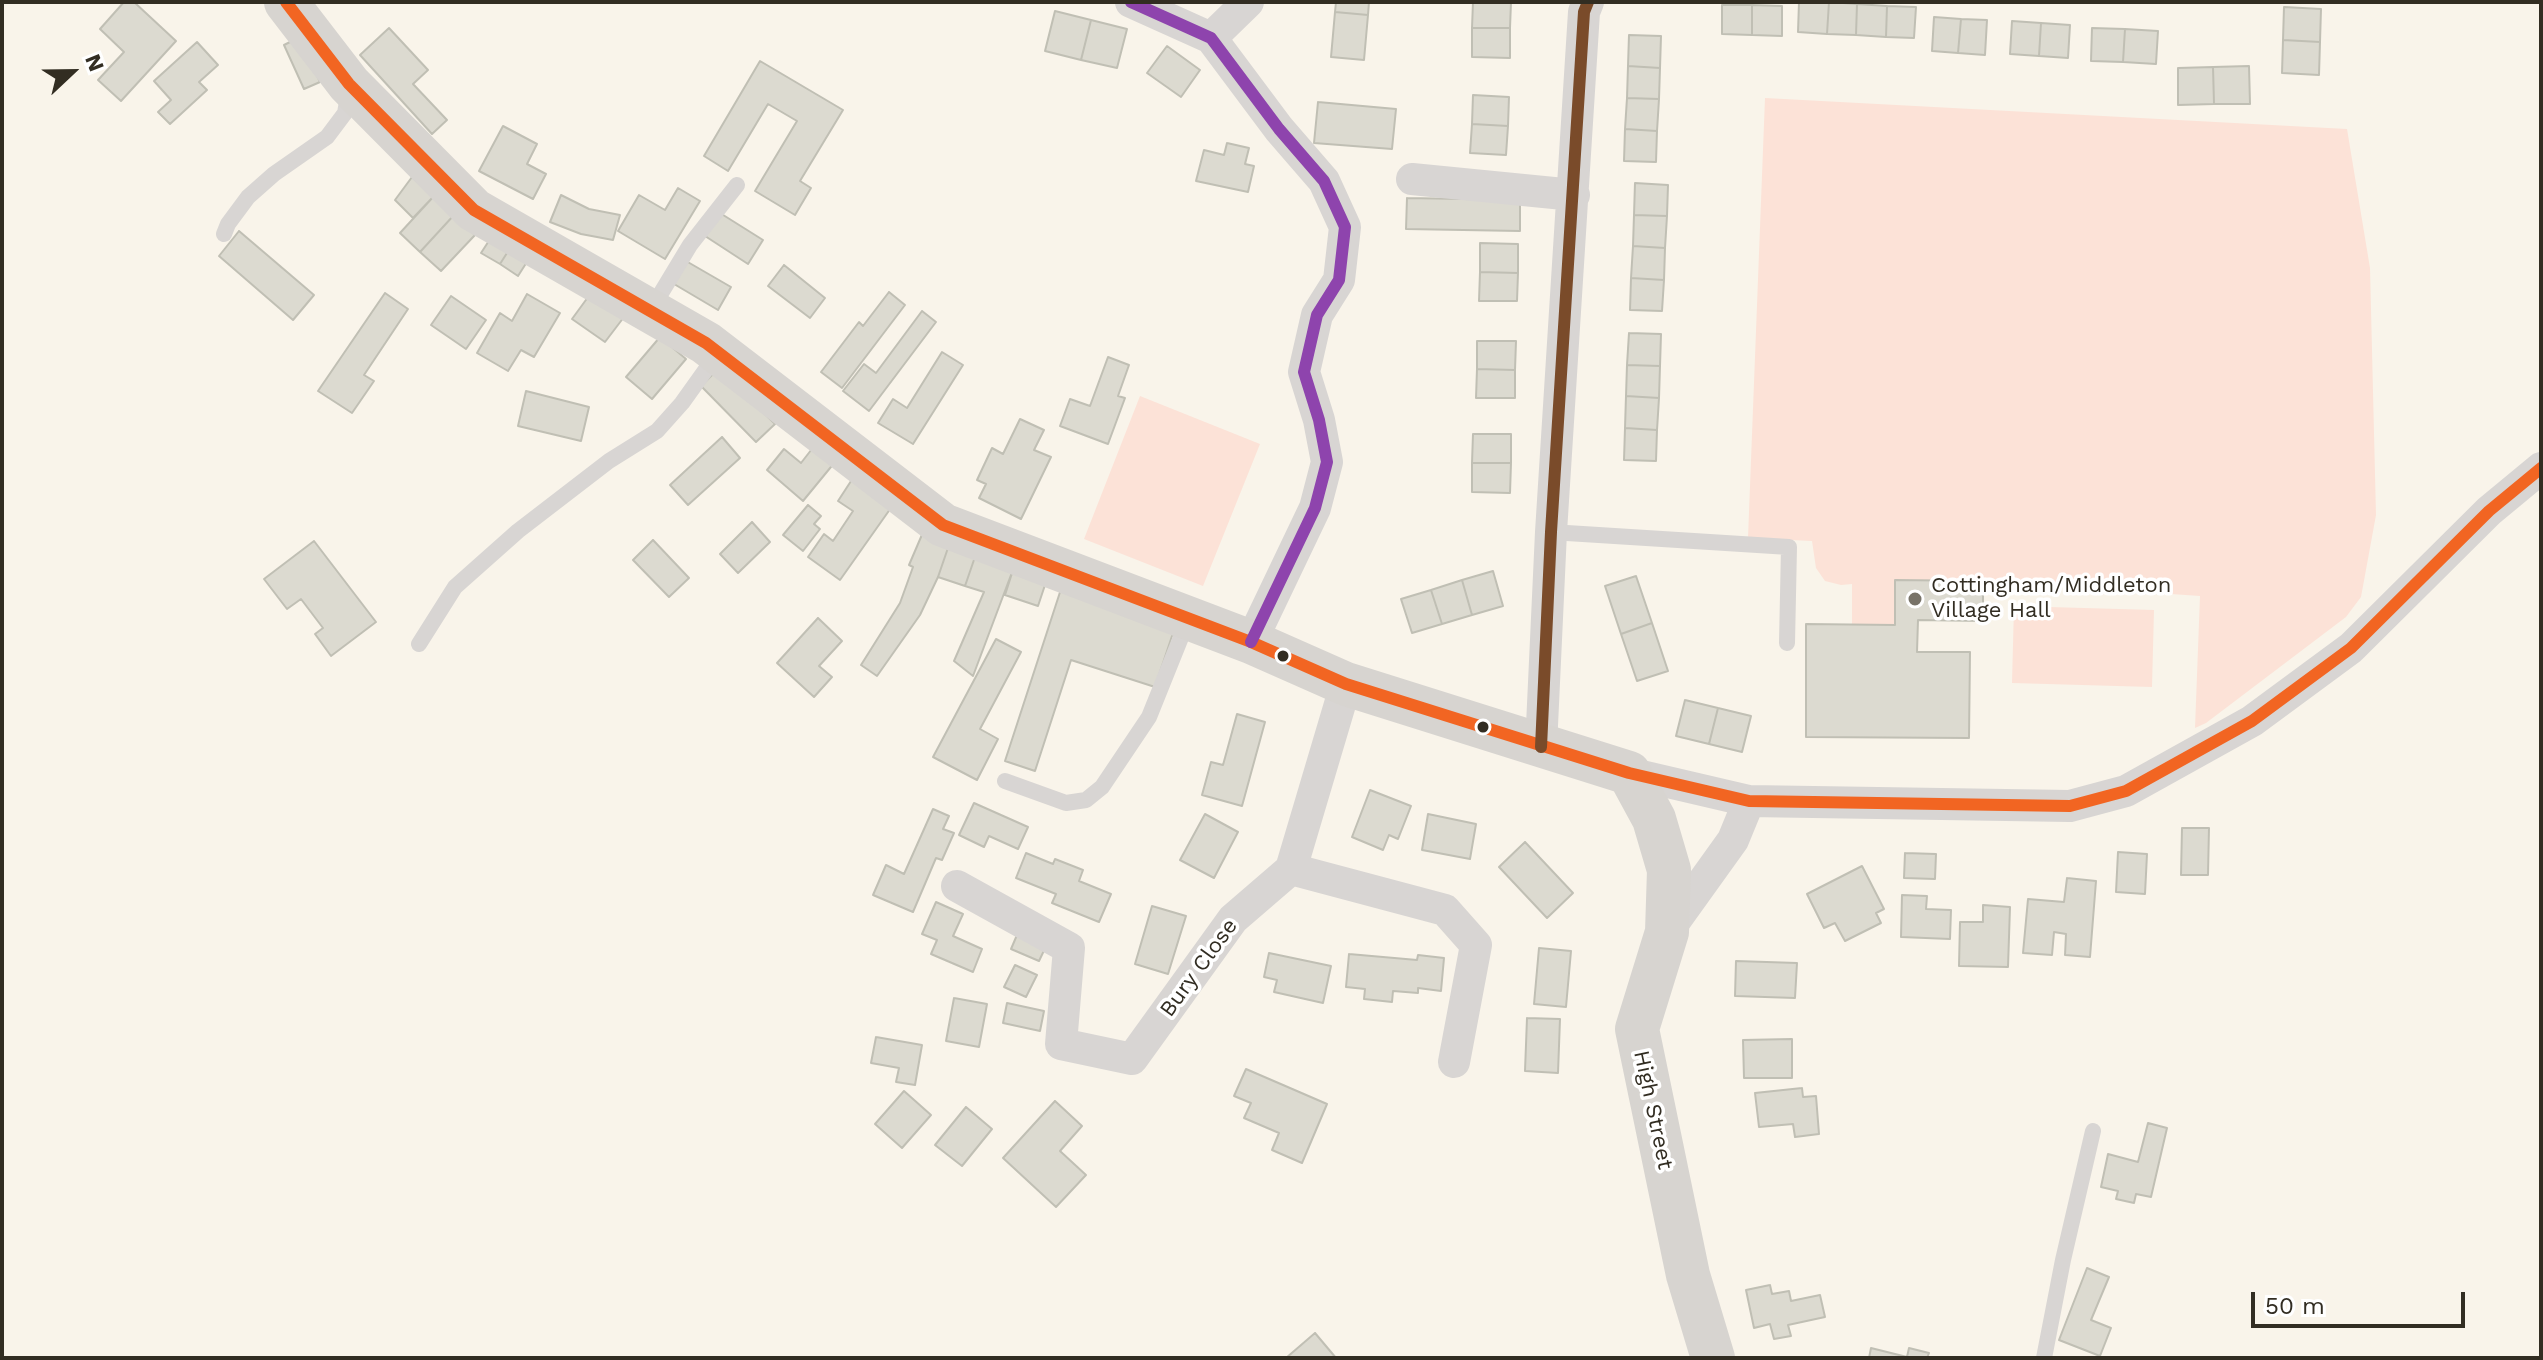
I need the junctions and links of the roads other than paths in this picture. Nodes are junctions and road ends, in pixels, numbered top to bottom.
1 (286, 2) edge
2 (1131, 2) edge
3 (1248, 2) edge
4 (1588, 2) edge
5 (1211, 38) junction
6 (349, 84) junction
7 (1412, 179) dead end
8 (737, 185) dead end
9 (1574, 195) junction
10 (224, 234) dead end
11 (651, 310) junction
12 (718, 353) junction
13 (2541, 468) edge
14 (1551, 532) junction
15 (1195, 622) junction
16 (1251, 642) junction
17 (1787, 643) dead end
18 (419, 644) dead end
19 (1346, 684) junction
20 (1541, 747) junction
21 (1629, 773) junction
22 (1005, 781) dead end
23 (1749, 801) junction
24 (1291, 869) junction
25 (957, 886) dead end
26 (1667, 932) junction
27 (1454, 1062) dead end
28 (2093, 1131) dead end
29 (1712, 1354) edge
30 (2044, 1358) edge

1 - 6 main road
2 - 5 street
3 - 5 street
4 - 9 street
5 - 16 street
6 - 10 lane
6 - 11 main road
7 - 9 street
8 - 11 lane
9 - 14 street
11 - 12 main road
12 - 15 main road
12 - 18 lane
13 - 23 street
14 - 17 lane
14 - 20 street
15 - 16 main road
15 - 22 lane
16 - 19 main road
19 - 20 main road
19 - 24 street
20 - 21 main road
21 - 23 street
21 - 26 main road, High Street
23 - 26 street
24 - 25 street, Bury Close
24 - 27 street
26 - 29 main road, High Street
28 - 30 lane

